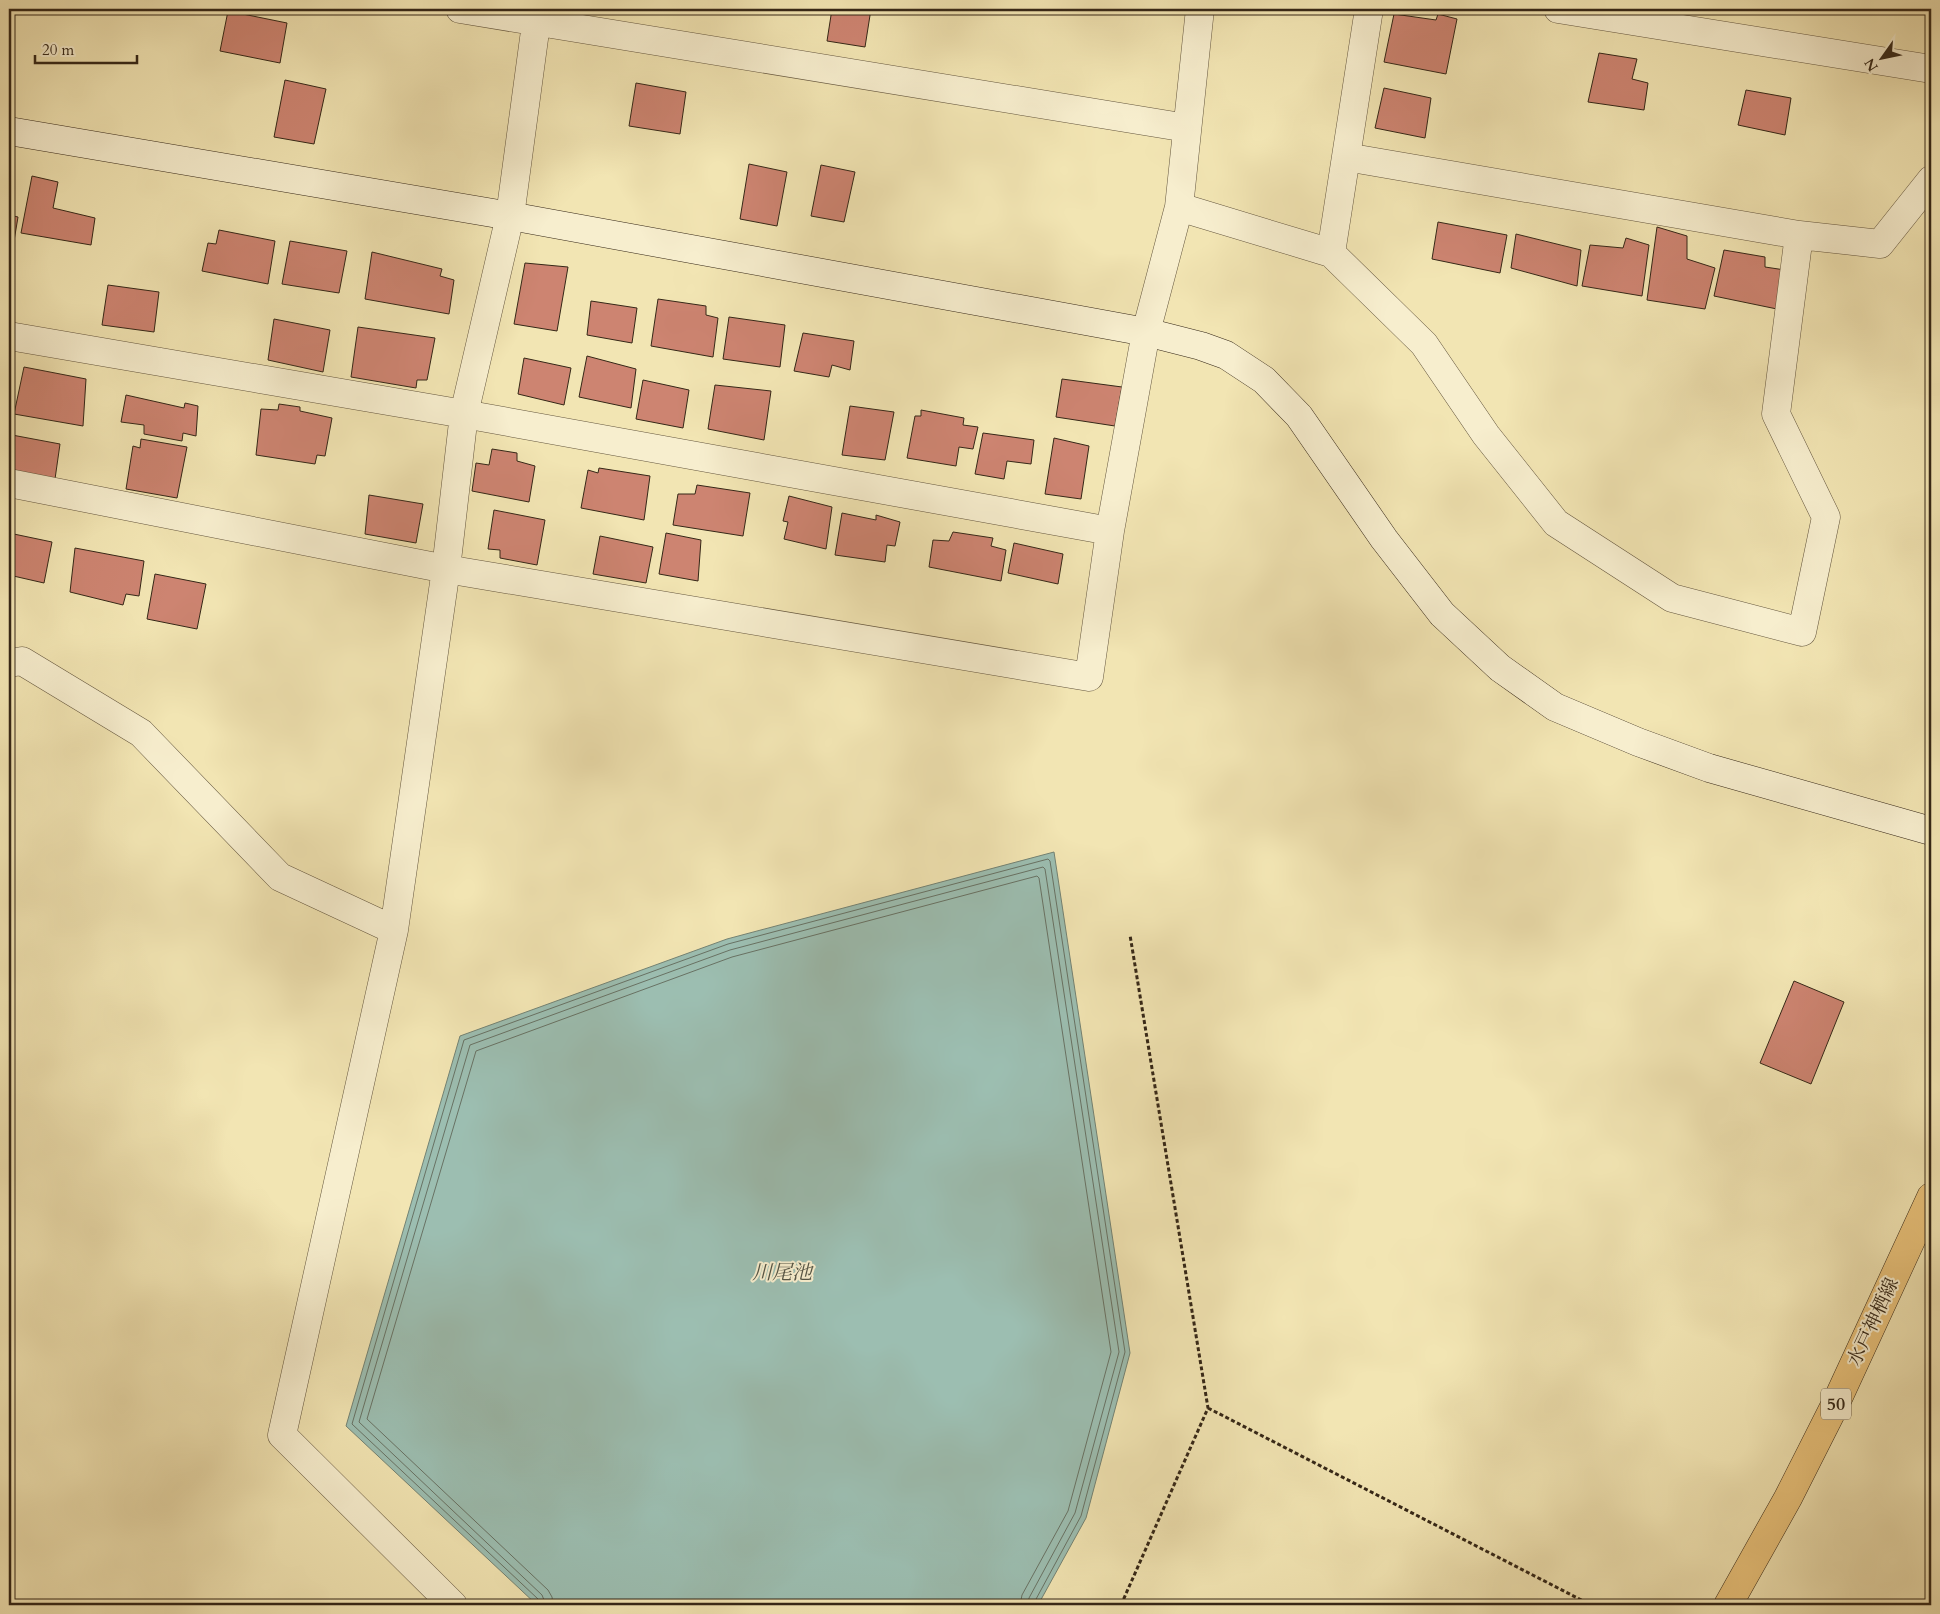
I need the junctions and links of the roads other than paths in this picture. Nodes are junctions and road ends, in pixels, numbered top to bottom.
1 (460, 9) edge
2 (1200, 9) edge
3 (1369, 9) edge
4 (1558, 9) edge
5 (537, 15) edge
6 (1931, 69) edge
7 (1187, 128) junction
8 (9, 131) edge
9 (1346, 157) junction
10 (1931, 180) edge
11 (1179, 207) junction
12 (510, 216) junction
13 (1799, 235) junction
14 (1331, 253) junction
15 (1146, 332) junction
16 (9, 336) edge
17 (464, 414) junction
18 (9, 484) edge
19 (1110, 531) junction
20 (446, 569) junction
21 (9, 663) edge
22 (1931, 831) edge
23 (394, 930) junction
24 (1931, 1197) edge
25 (453, 1605) edge
26 (1728, 1605) edge

1 - 5 street
2 - 7 street
3 - 9 street
4 - 6 street
5 - 7 street
5 - 12 street
7 - 11 street
8 - 12 street
9 - 13 street
9 - 14 street
10 - 13 street
11 - 14 street
11 - 15 street
12 - 15 street
12 - 17 street
13 - 14 street
15 - 19 street
15 - 22 street
16 - 17 street
17 - 19 street
17 - 20 street
18 - 20 street
19 - 20 street
20 - 23 street
21 - 23 street
23 - 25 street
24 - 26 main road, 水戸神栖線 / 50

